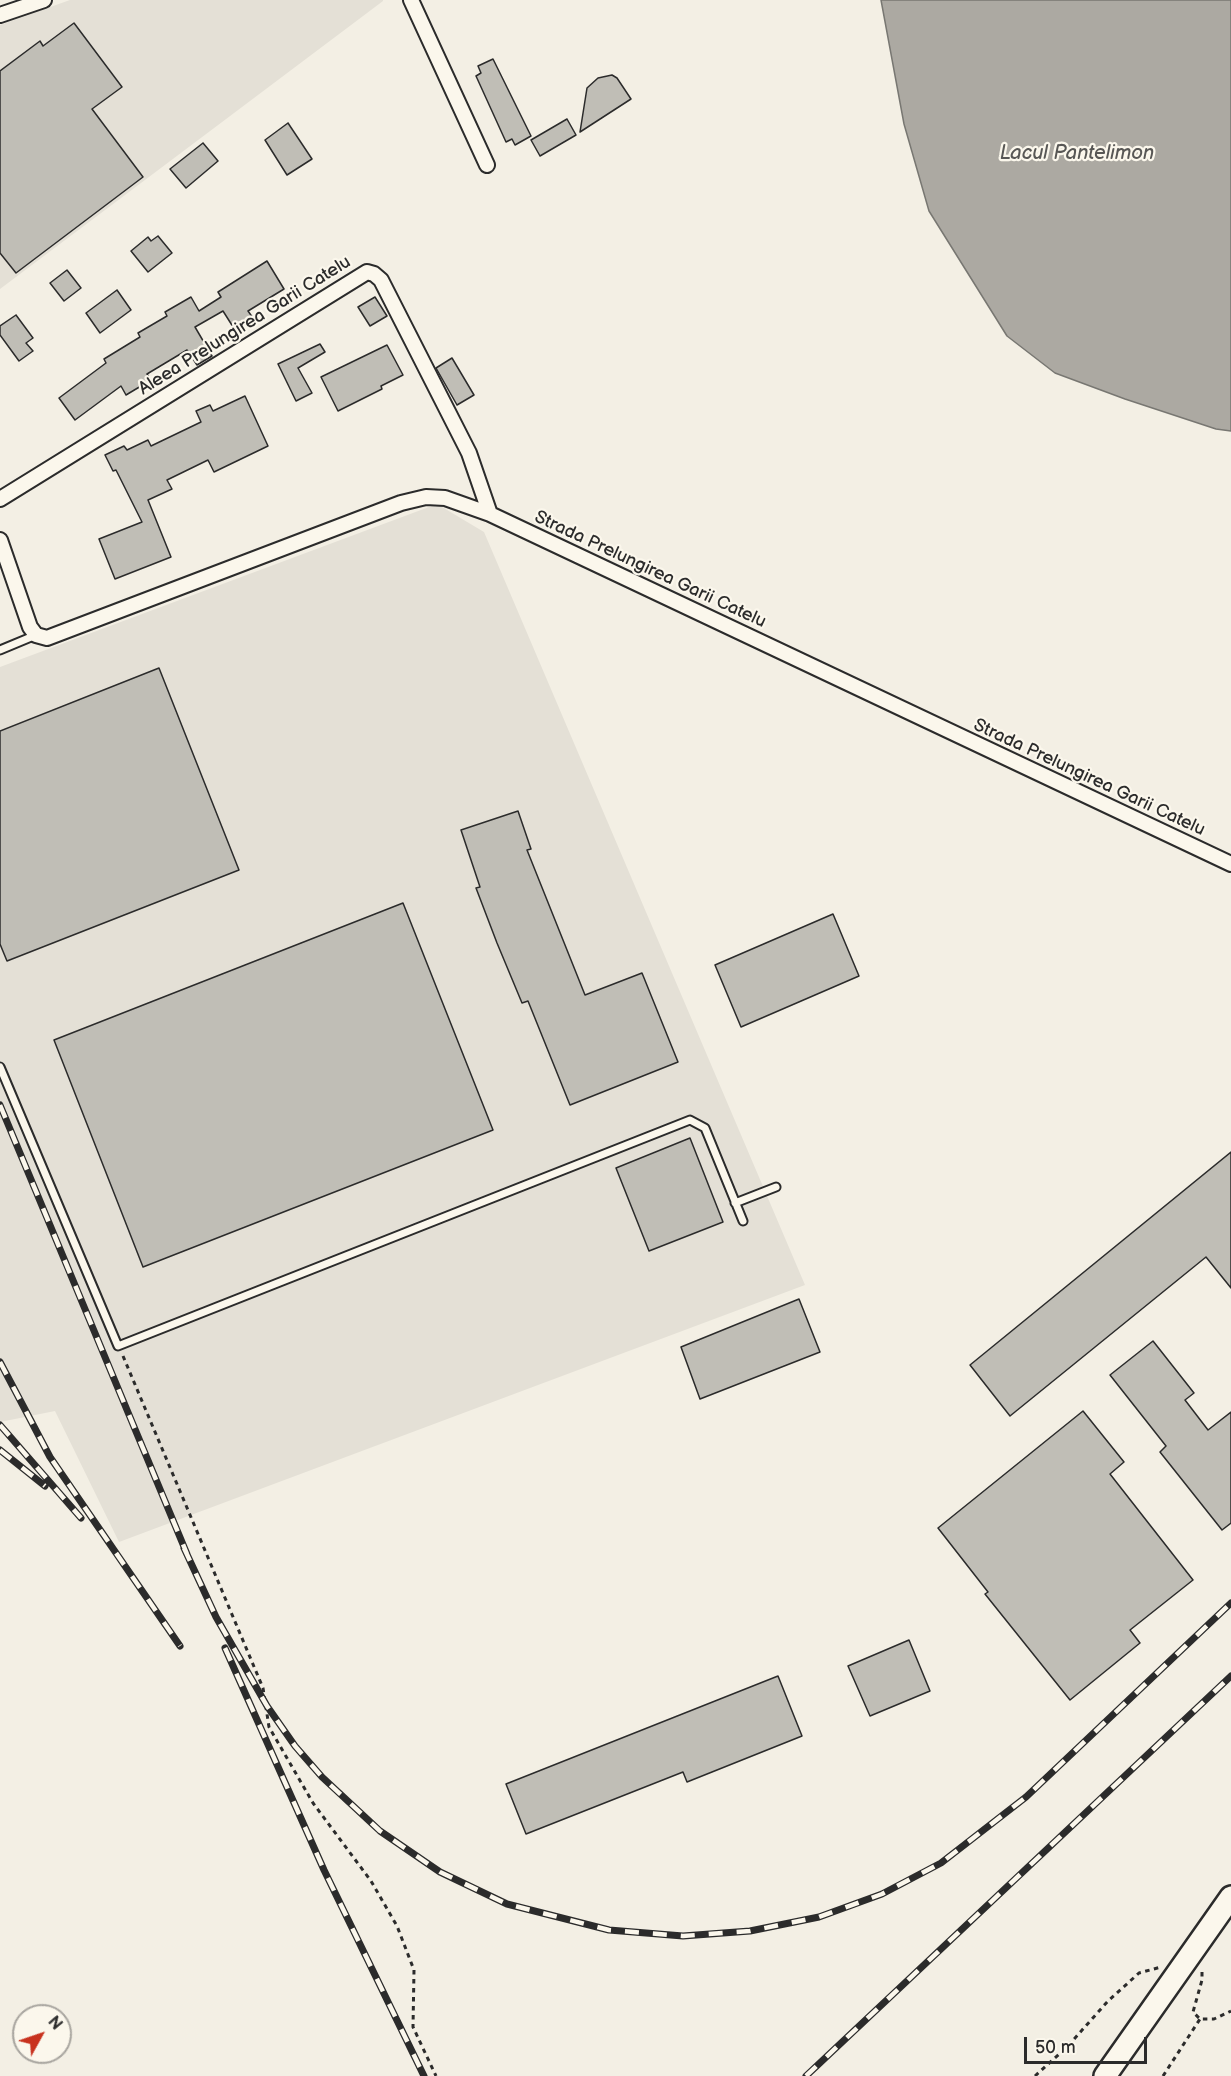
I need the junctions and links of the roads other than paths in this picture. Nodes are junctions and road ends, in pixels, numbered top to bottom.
1 (44, 0) edge
2 (411, 0) edge
3 (0, 15) edge
4 (487, 165) dead end
5 (0, 498) edge
6 (490, 514) junction
7 (0, 540) edge
8 (36, 635) junction
9 (0, 650) edge
10 (1231, 864) edge
11 (0, 1067) edge
12 (776, 1187) dead end
13 (735, 1203) junction
14 (743, 1221) dead end
15 (1231, 1897) edge
16 (1105, 2076) edge

1 - 3 street
2 - 4 street
5 - 6 street, Aleea Prelungirea Garii Catelu
6 - 8 street, Strada Prelungirea Garii Catelu
6 - 10 street, Strada Prelungirea Garii Catelu
7 - 8 street
8 - 9 lane
11 - 13 lane
12 - 13 lane
13 - 14 lane
15 - 16 main road

